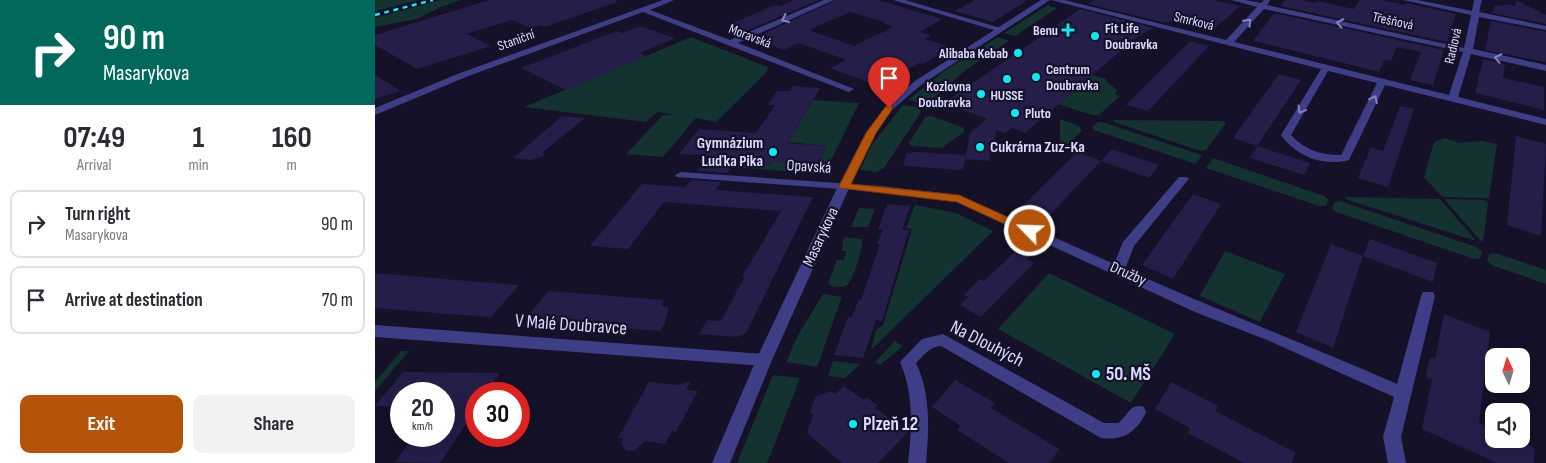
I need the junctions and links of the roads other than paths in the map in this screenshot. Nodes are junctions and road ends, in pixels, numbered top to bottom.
1 (669, 0) edge
2 (830, 0) edge
3 (897, 0) edge
4 (1046, 0) edge
5 (1055, 0) edge
6 (1235, 0) edge
7 (1407, 0) edge
8 (1478, 0) edge
9 (1266, 3) edge
10 (642, 9) junction
11 (1474, 13) junction
12 (1546, 28) edge
13 (999, 29) junction
14 (731, 43) junction
15 (1228, 43) junction
16 (1468, 51) junction
17 (1326, 68) junction
18 (1546, 68) edge
19 (1381, 82) junction
20 (849, 88) dead end
21 (1453, 99) junction
22 (375, 112) edge
23 (1546, 122) edge
24 (681, 175) dead end
25 (1183, 179) dead end
26 (844, 186) junction
27 (1118, 270) junction
28 (1428, 296) dead end
29 (375, 331) edge
30 (764, 360) junction
31 (1403, 394) junction
32 (1138, 412) dead end
33 (721, 463) edge
34 (917, 463) edge
35 (1397, 463) edge

1 - 10 street, Staniční
2 -> 14 street
3 - 13 street
4 - 13 street, Masarykova
5 - 15 street, Smrková
6 - 9 street, Třešňová
7 - 11 street
8 - 11 street, Radiová
15 -> 9 street
16 -> 9 street, Třešňová
10 - 14 street, Moravská
10 - 22 street, Staniční
11 - 12 street
11 - 16 street, Radiová
13 - 26 street, Masarykova
14 - 20 street, Moravská
15 - 17 street, Smrková
18 -> 16 street, Třešňová
16 - 21 street, Radiová
17 - 19 street, Smrková
17 -> 19 street
19 - 21 street, Smrková
21 - 23 street, Smrková
24 - 26 street, Opavská
25 - 27 street
26 - 27 street, Družby
26 - 30 street, Masarykova
27 - 31 street, Družby
28 - 31 street
29 - 30 street, V Malé Doubravce
30 - 33 street, Masarykova
31 - 35 street
32 - 34 street, Na Dlouhých

